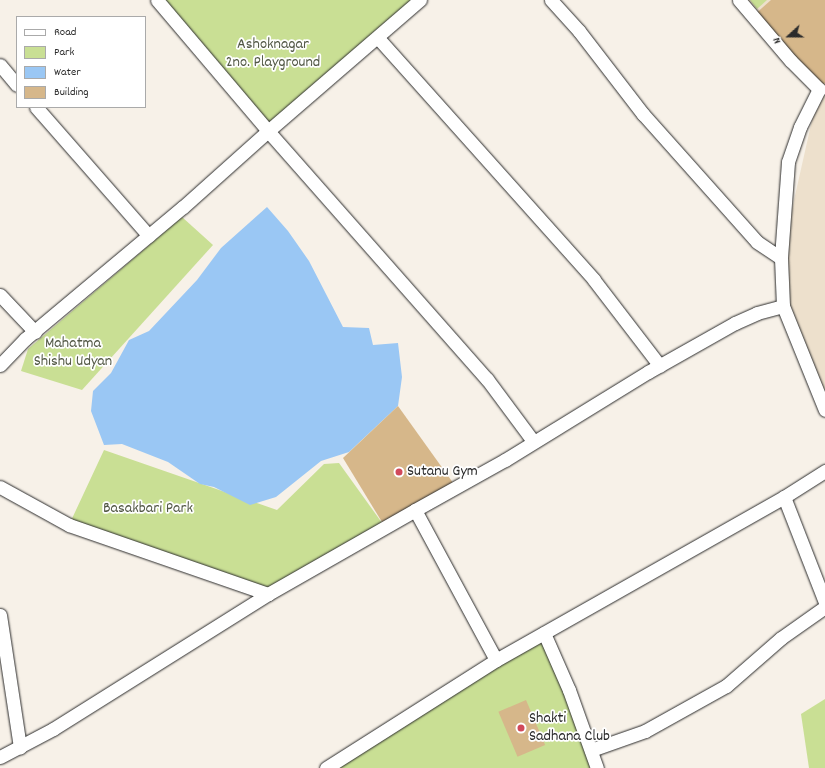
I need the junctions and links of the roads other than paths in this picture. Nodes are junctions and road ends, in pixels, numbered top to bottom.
1 (157, 0) edge
2 (420, 0) edge
3 (551, 0) edge
4 (739, 0) edge
5 (378, 38) junction
6 (0, 65) edge
7 (16, 84) edge
8 (822, 86) edge
9 (37, 108) edge
10 (268, 131) junction
11 (149, 236) junction
12 (781, 258) junction
13 (0, 295) edge
14 (783, 306) junction
15 (34, 332) junction
16 (0, 366) edge
17 (660, 366) junction
18 (825, 410) edge
19 (533, 441) junction
20 (825, 471) edge
21 (0, 487) edge
22 (784, 497) junction
23 (414, 510) junction
24 (268, 594) junction
25 (825, 602) edge
26 (825, 607) edge
27 (0, 615) edge
28 (544, 632) junction
29 (496, 660) junction
30 (20, 748) junction
31 (590, 750) junction
32 (0, 757) edge
33 (326, 768) edge
34 (597, 768) edge

1 - 10 street
2 - 5 street
3 - 12 street
4 - 8 street
5 - 10 street
5 - 17 street
6 - 7 street
8 - 12 street
9 - 11 street
10 - 11 street
10 - 19 street
11 - 15 street
12 - 14 street
13 - 15 street
14 - 17 street
14 - 18 street
15 - 16 street
17 - 19 street
19 - 23 street
20 - 22 street
21 - 24 street
22 - 25 street
22 - 28 street
23 - 24 street
23 - 29 street
24 - 30 street
26 - 31 street
27 - 30 street
28 - 29 street
28 - 31 street
29 - 33 street
30 - 32 street
31 - 34 street

